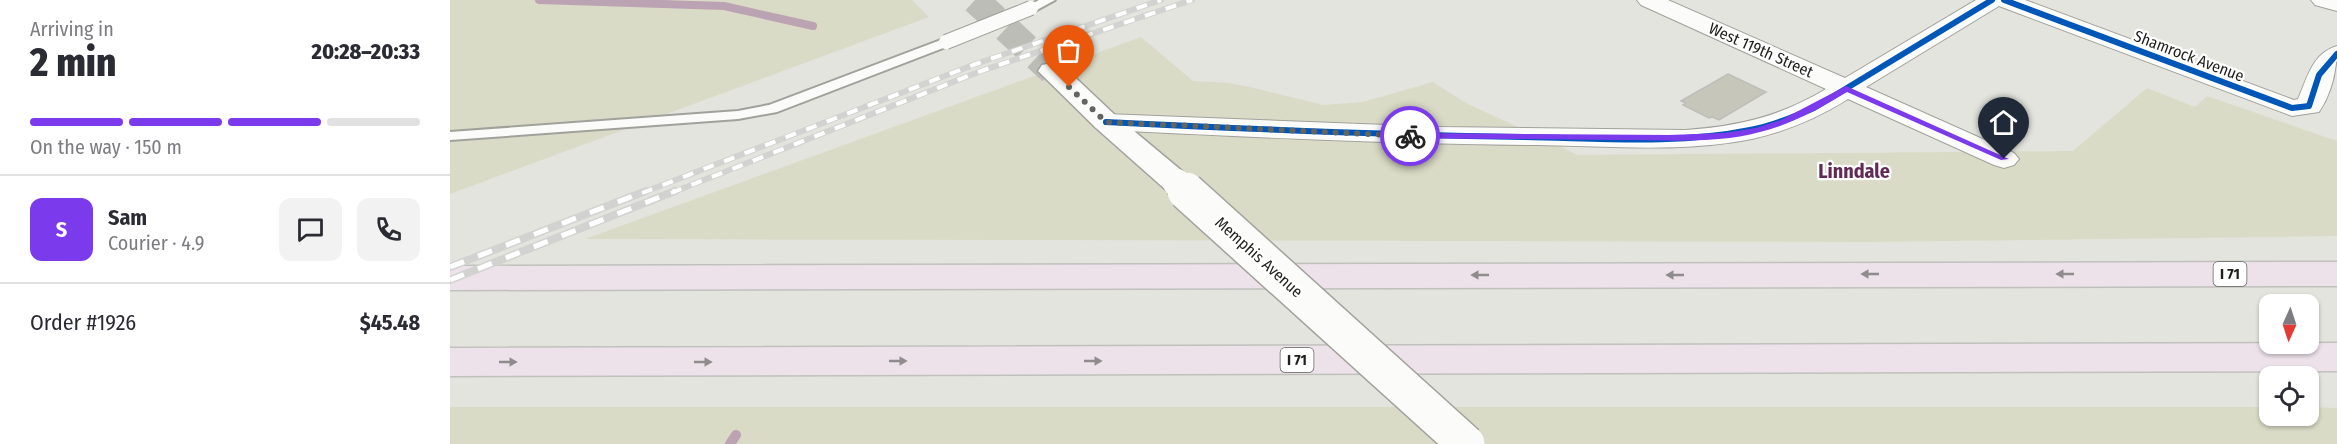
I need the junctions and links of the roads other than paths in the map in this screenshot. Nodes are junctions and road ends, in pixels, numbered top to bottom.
1 (1049, 0) edge
2 (1649, 0) edge
3 (1992, 0) edge
4 (2004, 0) edge
5 (2323, 0) edge
6 (2337, 4) edge
7 (2337, 54) edge
8 (1052, 71) tunnel mouth
9 (1846, 89) junction
10 (1106, 122) junction
11 (450, 136) edge
12 (2004, 159) dead end
13 (2337, 262) edge
14 (2123, 273) junction
15 (2337, 274) edge
16 (450, 278) edge
17 (2337, 357) edge
18 (2144, 358) junction
19 (450, 362) edge
20 (2337, 372) edge
21 (1466, 444) edge

1 - 11 lane, bridge
2 - 9 street, West 119th Street
3 - 9 street
4 - 7 street, Shamrock Avenue
5 - 6 street
8 - 10 main road, Memphis Avenue
9 - 10 street
9 - 12 street, West 119th Street
10 - 21 main road, Memphis Avenue, bridge
13 - 14 highway
14 - 15 highway, I 71
14 -> 16 highway, I 71
17 - 18 highway, I 71
19 -> 18 highway, I 71
18 - 20 highway

